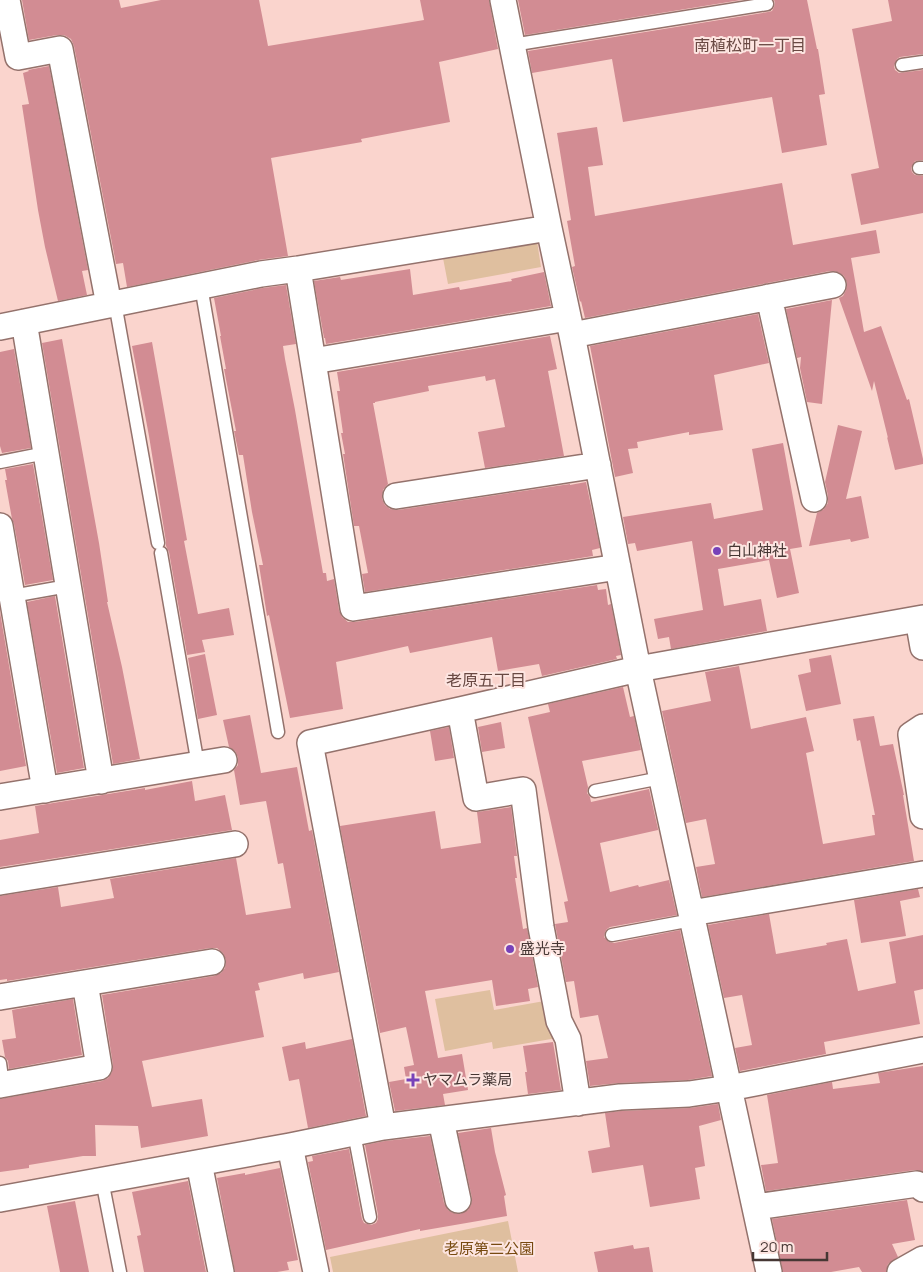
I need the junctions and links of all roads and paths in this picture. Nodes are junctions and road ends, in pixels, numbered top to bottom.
1 (7, 0) edge
2 (503, 0) edge
3 (767, 4) dead end
4 (512, 45) junction
5 (923, 62) edge
6 (902, 66) dead end
7 (549, 228) junction
8 (298, 269) junction
9 (833, 285) dead end
10 (201, 286) junction
11 (769, 297) junction
12 (112, 304) junction
13 (24, 322) junction
14 (0, 327) edge
15 (570, 327) junction
16 (313, 361) junction
17 (46, 453) junction
18 (0, 462) edge
19 (598, 465) junction
20 (396, 496) dead end
21 (814, 499) dead end
22 (0, 526) edge
23 (618, 567) junction
24 (68, 586) junction
25 (12, 596) junction
26 (920, 618) edge
27 (923, 647) edge
28 (638, 669) junction
29 (460, 710) junction
30 (923, 728) edge
31 (278, 732) dead end
32 (224, 760) dead end
33 (198, 765) junction
34 (661, 778) junction
35 (101, 781) junction
36 (46, 790) junction
37 (595, 791) dead end
38 (0, 797) edge
39 (923, 816) edge
40 (235, 844) dead end
41 (923, 874) edge
42 (0, 882) edge
43 (692, 917) junction
44 (612, 935) dead end
45 (212, 962) dead end
46 (85, 983) junction
47 (0, 997) edge
48 (923, 1050) edge
49 (1, 1078) edge
50 (729, 1088) junction
51 (578, 1103) junction
52 (441, 1120) junction
53 (384, 1127) junction
54 (354, 1133) junction
55 (290, 1146) junction
56 (199, 1163) junction
57 (102, 1180) junction
58 (923, 1189) edge
59 (0, 1199) edge
60 (458, 1200) dead end
61 (755, 1208) junction
62 (370, 1217) dead end
63 (923, 1259) edge
64 (120, 1272) edge
65 (221, 1272) edge
66 (316, 1272) edge
67 (769, 1272) edge
68 (900, 1272) edge

1 - 12 street
2 - 4 street
3 - 4 lane
4 - 7 street
5 - 6 lane
7 - 8 street
7 - 15 street
8 - 10 street
8 - 16 street
9 - 11 street
10 - 12 street
10 - 31 lane
11 - 15 street
11 - 21 street
12 - 13 street
12 - 33 lane
13 - 14 street
13 - 17 street
15 - 16 street
15 - 19 street
16 - 23 street
17 - 18 lane
17 - 24 street
19 - 20 street
19 - 23 street
22 - 25 street
23 - 28 street
24 - 25 lane
24 - 35 street
25 - 36 street
26 - 27 street
26 - 28 street
28 - 29 street
28 - 34 street
29 - 51 street
29 - 53 street
30 - 39 street
32 - 33 street
33 - 35 street
34 - 37 lane
34 - 43 street
35 - 36 street
36 - 38 street
40 - 42 street
41 - 43 street
43 - 44 lane
43 - 50 street
45 - 46 street
46 - 47 street
46 - 49 street
48 - 50 street
50 - 51 street
50 - 61 street
51 - 52 street
52 - 53 street
52 - 60 street
53 - 54 street
54 - 55 street
54 - 62 lane
55 - 56 street
55 - 66 street
56 - 57 street
56 - 65 street
57 - 59 street
57 - 64 lane
58 - 61 street
61 - 67 street
63 - 68 street

